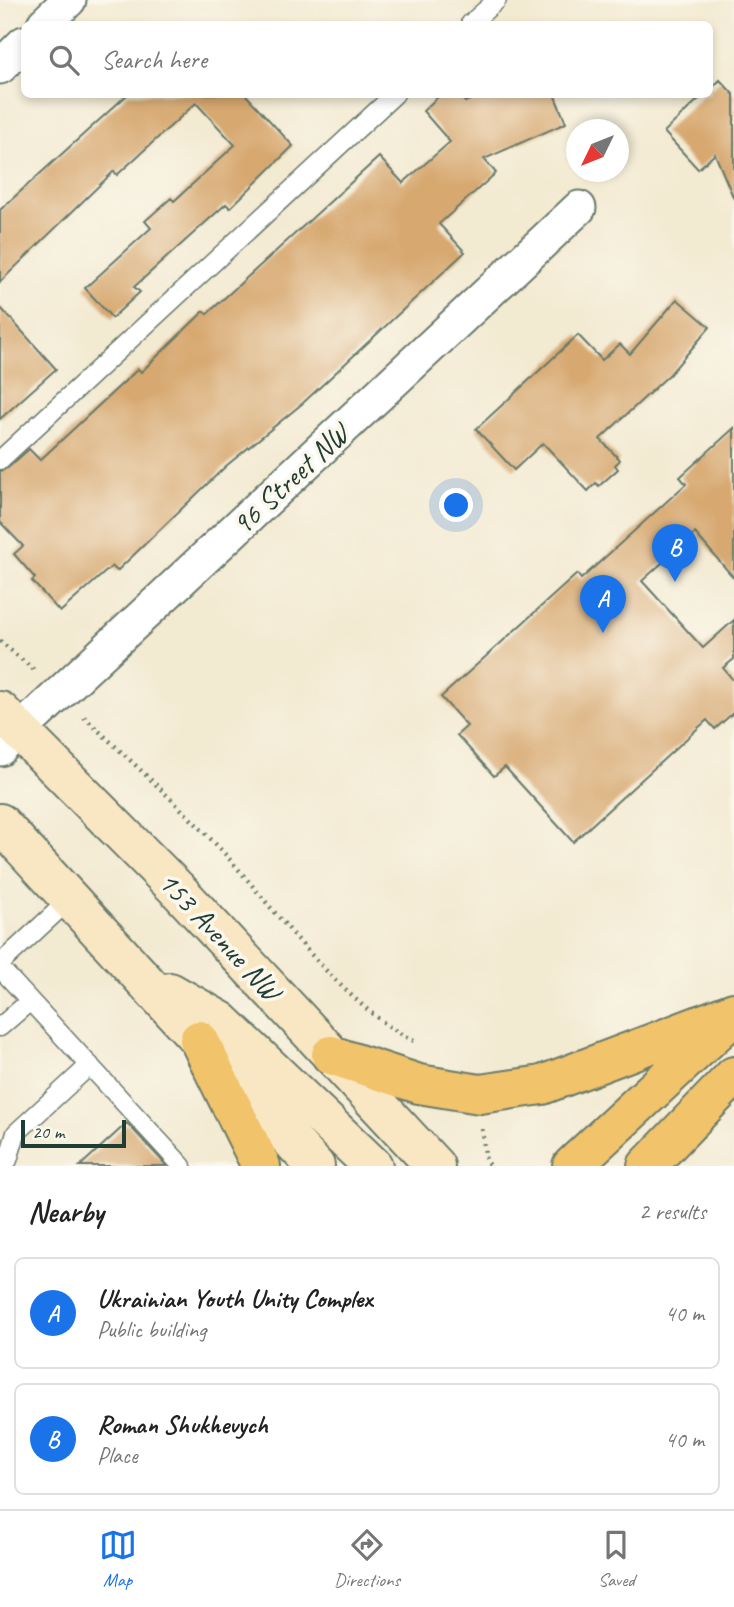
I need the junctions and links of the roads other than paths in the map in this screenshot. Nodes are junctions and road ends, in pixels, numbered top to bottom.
1 (69, 0) edge
2 (497, 0) edge
3 (47, 21) edge
4 (474, 21) edge
5 (21, 46) edge
6 (0, 67) edge
7 (391, 98) edge
8 (579, 208) dead end
9 (0, 460) edge
10 (7, 730) edge
11 (0, 823) edge
12 (70, 899) junction
13 (0, 966) edge
14 (138, 974) junction
15 (30, 1001) junction
16 (734, 1014) edge
17 (0, 1027) edge
18 (199, 1040) junction
19 (331, 1055) junction
20 (89, 1065) junction
21 (734, 1076) edge
22 (8, 1132) edge
23 (1, 1166) edge
24 (183, 1166) edge
25 (261, 1166) edge
26 (315, 1166) edge
27 (373, 1166) edge
28 (435, 1166) edge
29 (572, 1166) edge
30 (647, 1166) edge

1 - 3 street
2 - 4 lane
5 - 6 street
7 - 9 lane
8 - 10 street, 96 Street NW
10 - 19 main road, 153 Avenue NW
11 - 12 main road
12 - 13 lane
12 - 14 main road
13 - 15 lane
14 - 18 main road
14 - 27 main road
15 - 17 lane
15 - 20 lane
16 - 19 main road
16 - 29 main road
18 - 25 main road
18 - 26 main road
19 - 28 main road, 153 Avenue NW
20 - 22 lane
20 - 24 lane
21 - 30 main road
22 - 23 lane

